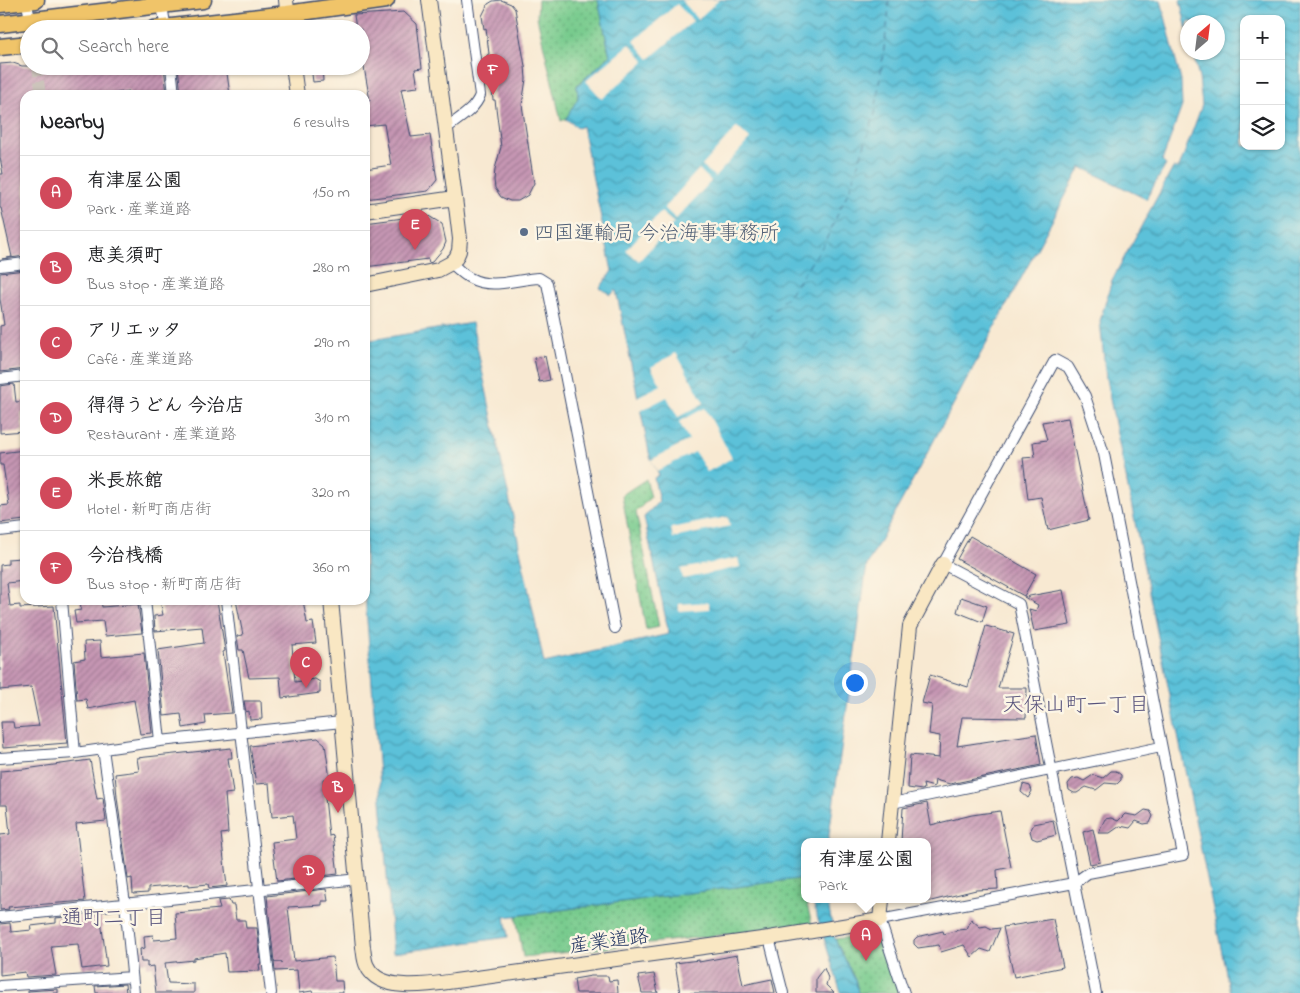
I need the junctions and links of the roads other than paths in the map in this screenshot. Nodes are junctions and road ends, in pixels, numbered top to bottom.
1 (203, 0) edge
2 (386, 0) edge
3 (429, 0) edge
4 (467, 0) edge
5 (29, 1) edge
6 (162, 2) edge
7 (0, 4) edge
8 (287, 14) edge
9 (31, 20) edge
10 (59, 20) edge
11 (162, 20) edge
12 (233, 20) edge
13 (0, 24) edge
14 (20, 25) edge
15 (20, 45) edge
16 (0, 47) edge
17 (172, 75) edge
18 (294, 75) edge
19 (173, 90) edge
20 (296, 90) edge
21 (446, 129) junction
22 (455, 198) junction
23 (370, 210) edge
24 (451, 263) junction
25 (20, 264) edge
26 (0, 266) edge
27 (370, 284) edge
28 (20, 377) edge
29 (0, 379) edge
30 (20, 529) edge
31 (0, 531) edge
32 (943, 564) junction
33 (62, 605) edge
34 (146, 605) edge
35 (227, 605) edge
36 (331, 605) edge
37 (615, 628) dead end
38 (342, 722) junction
39 (241, 733) junction
40 (160, 741) junction
41 (1161, 747) junction
42 (103, 749) junction
43 (75, 753) junction
44 (0, 758) edge
45 (1050, 769) junction
46 (892, 803) junction
47 (888, 838) edge
48 (358, 879) junction
49 (1074, 883) junction
50 (258, 888) junction
51 (125, 903) junction
52 (882, 903) edge
53 (0, 917) edge
54 (880, 920) junction
55 (769, 938) junction
56 (132, 976) junction
57 (0, 986) edge
58 (455, 987) edge
59 (134, 993) edge
60 (270, 993) edge
61 (783, 993) edge
62 (904, 993) edge
63 (1096, 993) edge

1 - 6 main road
2 - 8 main road
3 - 21 street
4 - 21 street
5 - 7 main road
5 - 9 street
6 - 10 main road
6 - 11 street
8 - 12 main road
13 - 14 main road
15 - 16 main road
17 - 19 street
18 - 20 street
21 - 22 street
22 - 23 street
22 - 24 street
24 - 27 street
24 - 37 street
25 - 26 street
28 - 29 street
30 - 31 street
32 - 41 street
32 - 45 street
32 - 46 street
33 - 43 street
34 - 40 street
35 - 39 street
36 - 38 street, 産業道路
38 - 39 street
38 - 48 street, 産業道路
39 - 40 street
39 - 50 street
40 - 42 street
41 - 45 street
41 - 49 street
42 - 43 street
42 - 51 street
43 - 44 street
45 - 46 street
45 - 49 street
46 - 47 street
48 - 50 street
48 - 58 street, 産業道路
49 - 54 street
49 - 63 street
50 - 51 street
50 - 60 street
51 - 53 street
51 - 56 street
52 - 54 street
54 - 55 street, 産業道路
54 - 62 street
55 - 58 street, 産業道路
55 - 61 street
56 - 57 street
56 - 59 street

